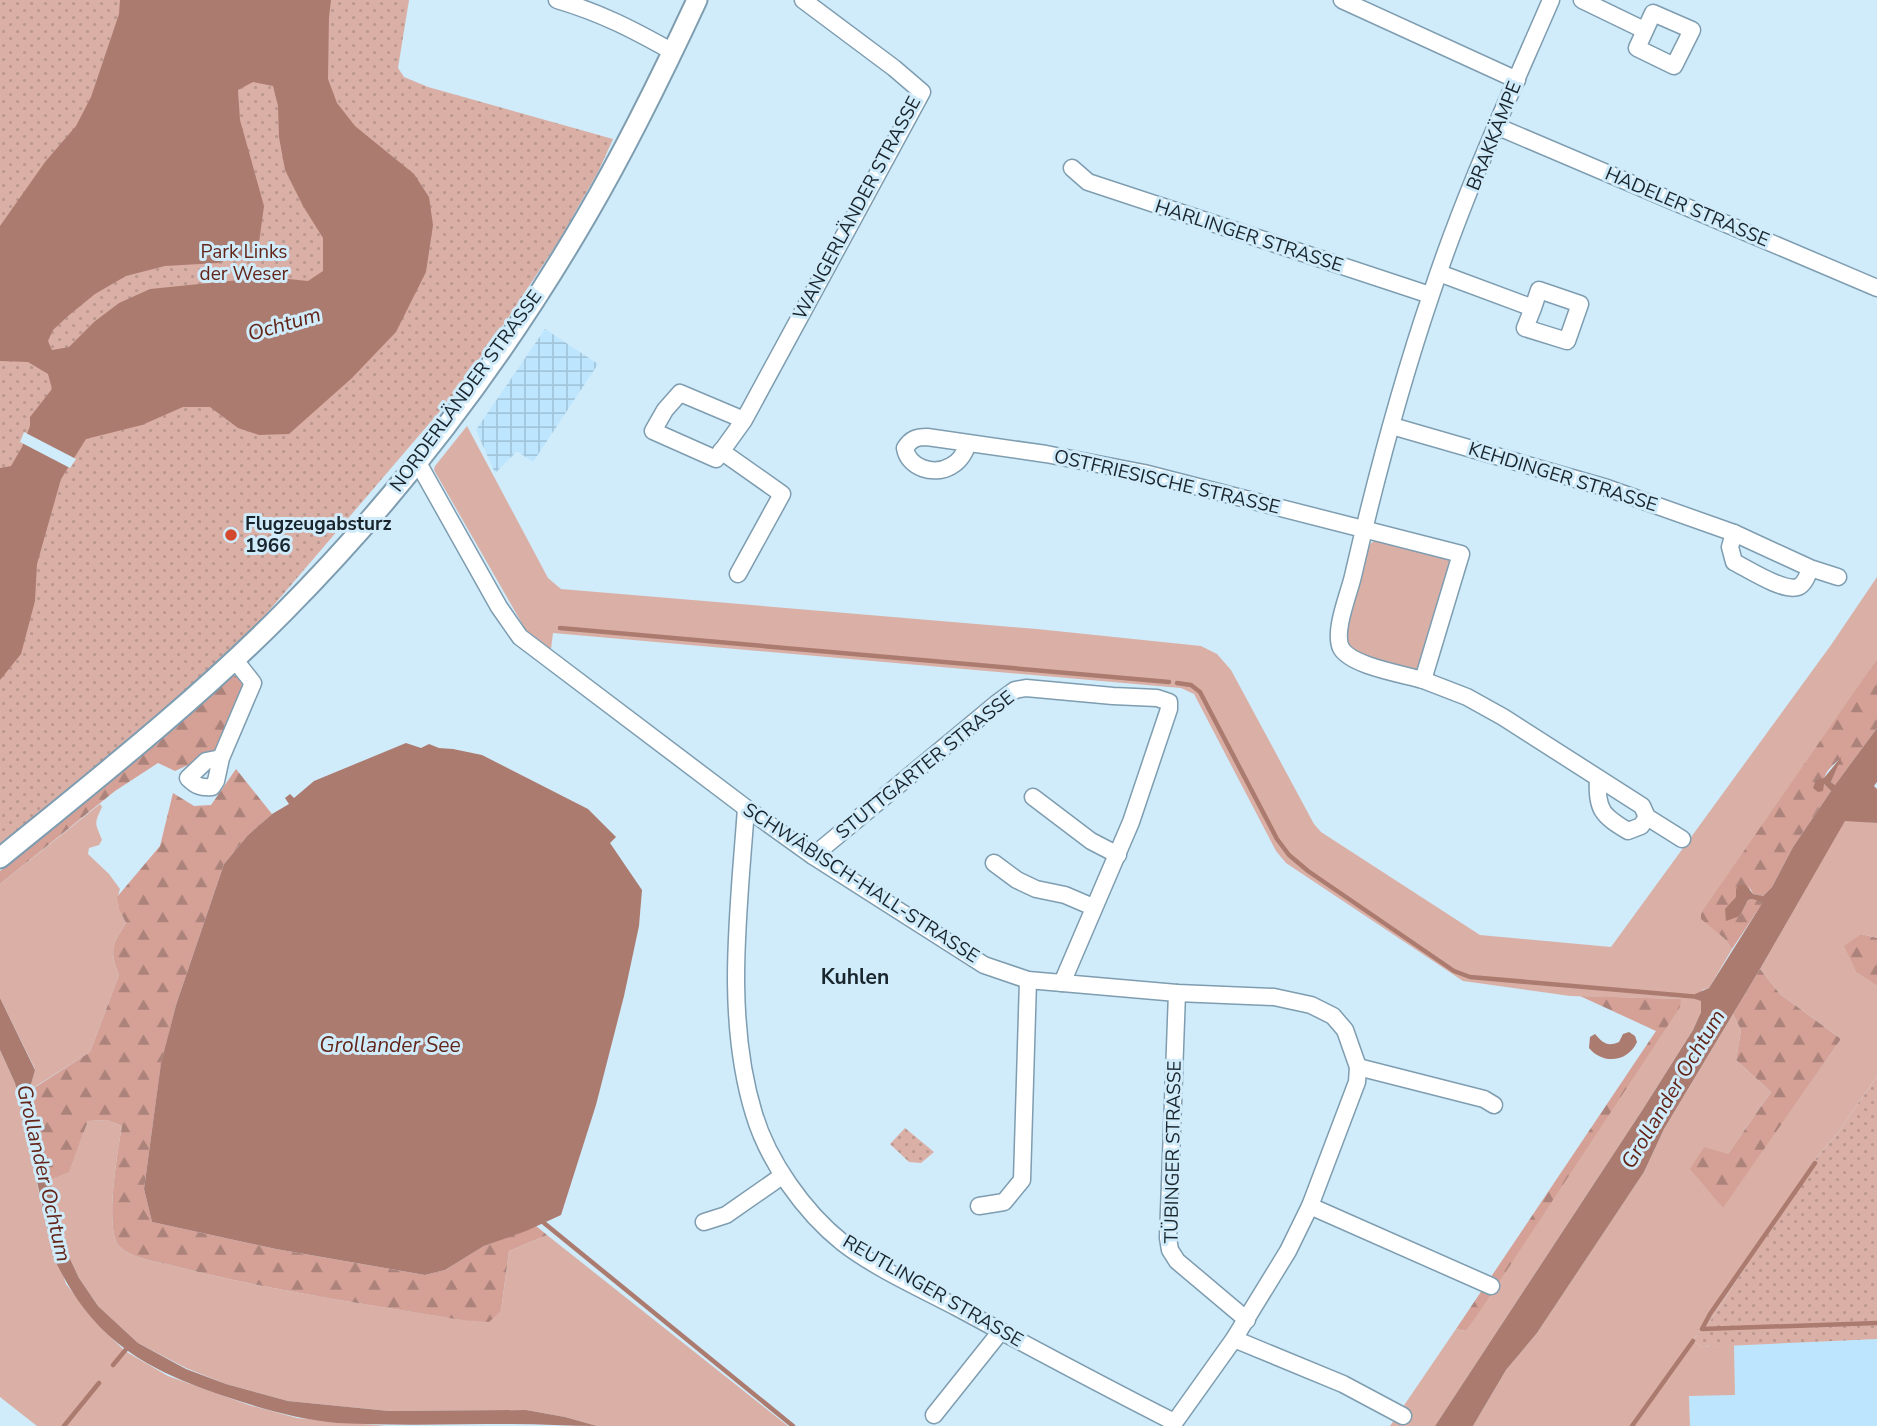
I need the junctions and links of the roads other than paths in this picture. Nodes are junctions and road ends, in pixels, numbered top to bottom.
1 (556, 0) edge
2 (697, 0) edge
3 (803, 0) edge
4 (1342, 0) edge
5 (1551, 0) edge
6 (1582, 0) edge
7 (1644, 30) dead end
8 (673, 52) junction
9 (1517, 80) junction
10 (1496, 126) junction
11 (1072, 168) dead end
12 (1438, 273) junction
13 (1877, 288) edge
14 (1430, 295) junction
15 (1532, 308) dead end
16 (744, 420) junction
17 (1392, 426) junction
18 (968, 444) dead end
19 (721, 451) junction
20 (416, 461) junction
21 (1364, 529) junction
22 (1734, 533) junction
23 (1811, 568) junction
24 (738, 573) dead end
25 (1838, 578) dead end
26 (235, 660) junction
27 (1423, 680) junction
28 (222, 758) dead end
29 (1598, 779) junction
30 (1032, 797) dead end
31 (746, 808) junction
32 (1647, 817) junction
33 (1682, 839) dead end
34 (1118, 855) junction
35 (813, 856) junction
36 (0, 858) edge
37 (994, 863) dead end
38 (1093, 907) junction
39 (1028, 980) junction
40 (1062, 983) junction
41 (1177, 993) junction
42 (1358, 1067) junction
43 (1494, 1105) dead end
44 (782, 1176) junction
45 (979, 1206) dead end
46 (1310, 1206) junction
47 (704, 1222) dead end
48 (1491, 1286) dead end
49 (1247, 1320) junction
50 (1000, 1331) junction
51 (1234, 1339) junction
52 (934, 1415) dead end
53 (1403, 1416) dead end
54 (1173, 1424) edge

1 - 8 street
2 - 8 street, NORDERLÄNDER STRASSE
3 - 16 street, WANGERLÄNDER STRASSE
4 - 9 street
5 - 9 street, BRAKKÄMPE
6 - 7 street
8 - 20 street, NORDERLÄNDER STRASSE
9 - 10 street, BRAKKÄMPE
10 - 12 street, BRAKKÄMPE
10 - 13 street, HADELER STRASSE
11 - 14 street, HARLINGER STRASSE
12 - 14 street, BRAKKÄMPE
12 - 15 street
14 - 17 street, BRAKKÄMPE
16 - 19 street
16 - 19 street
17 - 21 street, BRAKKÄMPE
17 - 22 street, KEHDINGER STRASSE
18 - 21 street, OSTFRIESISCHE STRASSE
19 - 24 street
20 - 26 street, NORDERLÄNDER STRASSE
20 - 31 street, SCHWÄBISCH-HALL-STRASSE
21 - 27 street, BRAKKÄMPE
21 - 27 street
22 - 23 street, KEHDINGER STRASSE
22 - 23 street
23 - 25 street, KEHDINGER STRASSE
26 - 28 street
26 - 36 street, NORDERLÄNDER STRASSE
27 - 29 street, BRAKKÄMPE
29 - 32 street, BRAKKÄMPE
29 - 32 street
30 - 34 street
31 - 35 street, SCHWÄBISCH-HALL-STRASSE
31 - 44 street, REUTLINGER STRASSE
32 - 33 street, BRAKKÄMPE
34 - 35 street, STUTTGARTER STRASSE
34 - 38 street
35 - 39 street, SCHWÄBISCH-HALL-STRASSE
37 - 38 street
38 - 40 street
39 - 40 street, SCHWÄBISCH-HALL-STRASSE
39 - 45 street
40 - 41 street, SCHWÄBISCH-HALL-STRASSE
41 - 42 street, SCHWÄBISCH-HALL-STRASSE
41 - 49 street, TÜBINGER STRASSE
42 - 43 street
42 - 46 street
44 - 47 street
44 - 50 street, REUTLINGER STRASSE
46 - 48 street
46 - 49 street
49 - 51 street
50 - 52 street
50 - 54 street, REUTLINGER STRASSE
51 - 53 street
51 - 54 street

